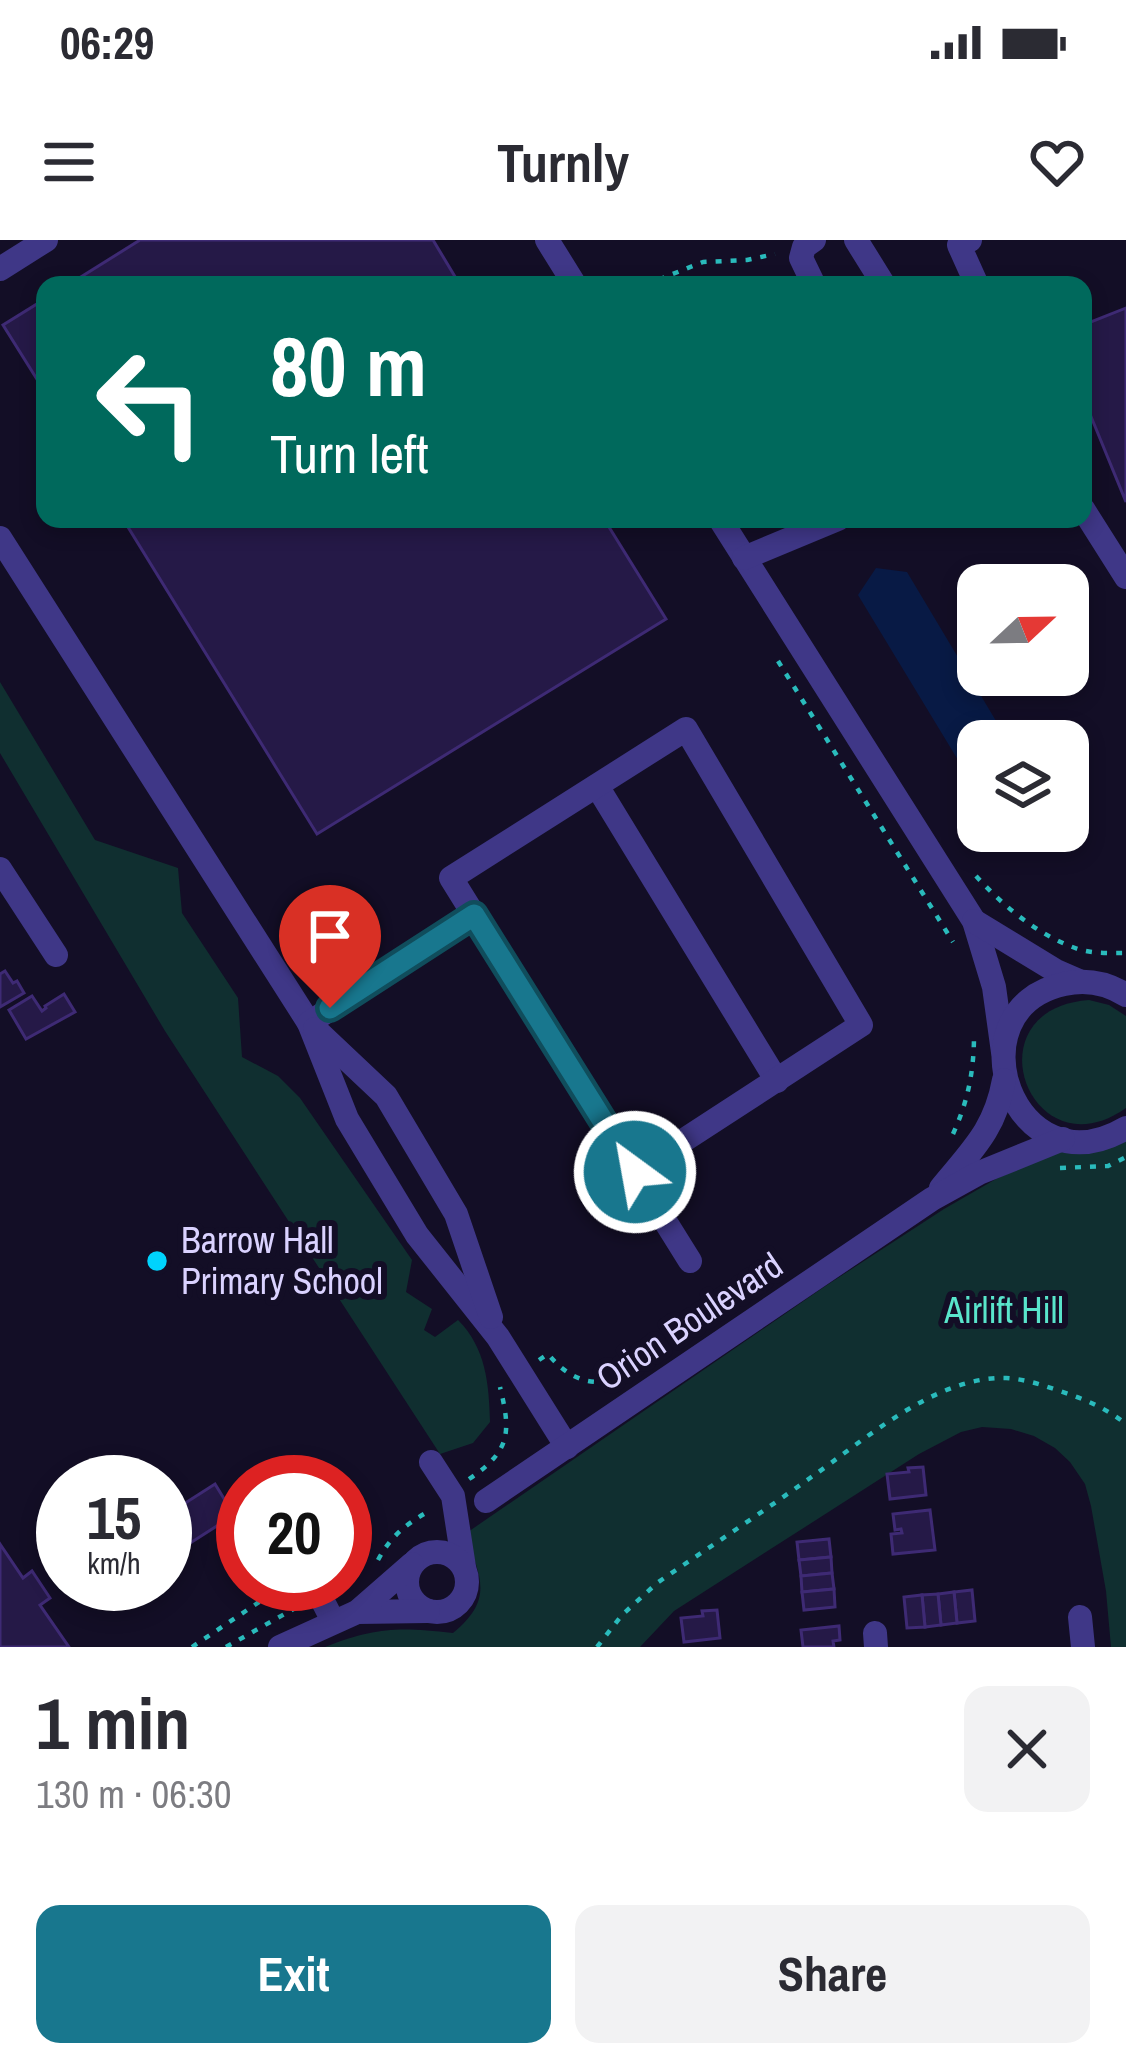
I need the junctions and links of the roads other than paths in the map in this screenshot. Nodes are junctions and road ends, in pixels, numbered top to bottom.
1 (46, 240) edge
2 (547, 240) edge
3 (856, 240) edge
4 (960, 242) edge
5 (809, 244) edge
6 (0, 269) edge
7 (569, 276) edge
8 (810, 276) edge
9 (878, 276) edge
10 (973, 276) edge
11 (1092, 523) edge
12 (726, 528) edge
13 (816, 528) edge
14 (0, 538) edge
15 (744, 558) junction
16 (1126, 577) edge
17 (597, 787) junction
18 (0, 869) edge
19 (474, 915) junction
20 (974, 921) junction
21 (56, 955) dead end
22 (1126, 981) edge
23 (1088, 982) junction
24 (1126, 995) edge
25 (309, 1023) junction
26 (1004, 1064) junction
27 (777, 1081) junction
28 (1126, 1127) edge
29 (1063, 1139) junction
30 (635, 1172) junction
31 (932, 1199) junction
32 (690, 1261) dead end
33 (498, 1337) junction
34 (567, 1447) junction
35 (430, 1462) dead end
36 (486, 1501) dead end
37 (412, 1564) junction
38 (464, 1567) junction
39 (325, 1611) edge
40 (428, 1611) junction
41 (357, 1612) junction
42 (1080, 1617) dead end
43 (333, 1621) junction
44 (280, 1647) edge
45 (1083, 1647) edge

1 - 6 street
2 - 7 street
3 - 9 street
4 - 10 street
5 - 8 street
11 - 16 street
12 - 15 street, Orion Boulevard
13 - 15 street
14 - 25 street
15 - 20 street, Orion Boulevard
17 - 19 street
17 - 27 street
17 - 27 street
18 - 21 street
19 - 25 street
19 - 30 street
20 - 23 street, Orion Boulevard
20 - 26 street, Orion Boulevard
22 - 23 street
23 - 24 street, Orion Boulevard
23 - 26 street
25 - 33 street
25 - 33 street
26 - 29 street
26 - 31 street, Orion Boulevard
27 - 30 street
28 - 29 street, Orion Boulevard
29 - 31 street, Orion Boulevard
30 - 32 street
31 - 34 street, Orion Boulevard
33 - 34 street
34 - 36 street, Orion Boulevard
35 - 38 street
37 - 38 street
37 - 40 street
37 - 41 street
38 - 40 street
39 - 43 street
40 - 41 street
41 - 43 street
42 - 45 street
43 - 44 street

